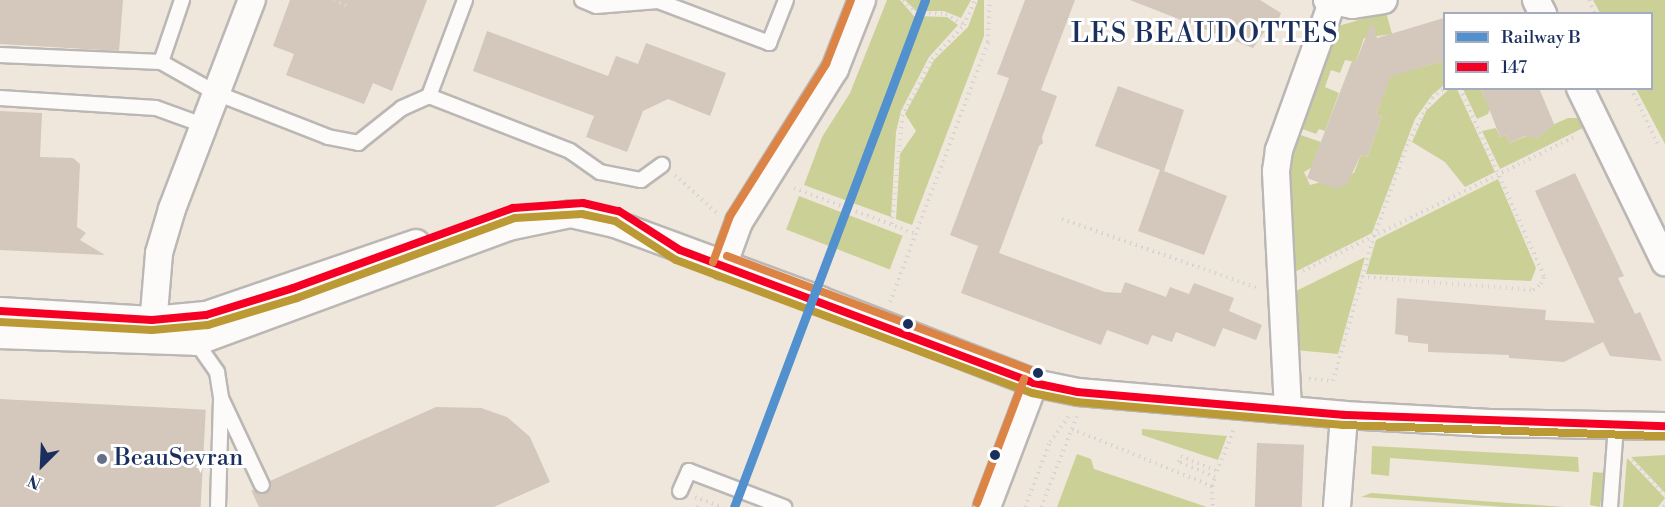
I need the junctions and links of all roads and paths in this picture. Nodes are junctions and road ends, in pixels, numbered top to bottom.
1 (182, 0) edge
2 (252, 0) edge
3 (334, 0) edge
4 (465, 0) edge
5 (582, 0) edge
6 (786, 0) edge
7 (862, 0) edge
8 (903, 0) edge
9 (975, 0) edge
10 (990, 0) edge
11 (1384, 0) edge
12 (1330, 1) edge
13 (347, 6) dead end
14 (964, 25) junction
15 (0, 55) edge
16 (161, 62) junction
17 (1443, 90) edge
18 (1461, 90) edge
19 (1582, 90) edge
20 (1633, 90) edge
21 (216, 93) junction
22 (429, 96) junction
23 (0, 98) edge
24 (203, 125) junction
25 (1599, 125) junction
26 (1659, 147) dead end
27 (662, 165) joint
28 (1499, 174) junction
29 (794, 188) dead end
30 (717, 213) dead end
31 (1062, 219) dead end
32 (892, 224) junction
33 (916, 234) junction
34 (1374, 236) junction
35 (662, 242) junction
36 (1665, 262) edge
37 (723, 266) junction
38 (1362, 277) junction
39 (1282, 281) junction
40 (0, 311) edge
41 (881, 324) junction
42 (152, 332) junction
43 (0, 335) edge
44 (196, 342) junction
45 (1287, 377) junction
46 (1034, 383) junction
47 (221, 399) junction
48 (1288, 409) junction
49 (1344, 415) junction
50 (1665, 426) edge
51 (1072, 429) junction
52 (1235, 429) dead end
53 (1615, 434) junction
54 (262, 485) dead end
55 (1212, 486) junction
56 (680, 491) dead end
57 (1665, 495) edge
58 (218, 507) edge
59 (784, 507) edge
60 (987, 507) edge
61 (1025, 507) edge
62 (1041, 507) edge
63 (1213, 507) edge
64 (1336, 507) edge
65 (1610, 507) edge

1 - 16 lane
2 - 21 street
3 - 13 path
4 - 22 lane
5 - 6 lane
7 - 37 street
8 - 14 path
9 - 14 path
10 - 33 path
11 - 12 street
12 - 39 street
14 - 32 path
15 - 16 lane
16 - 21 lane
17 - 34 path
18 - 28 path
19 - 25 street
20 - 26 path
21 - 22 lane
21 - 24 street
22 - 27 lane
23 - 24 lane
24 - 42 street
25 - 28 path
25 - 36 street
27 - 30 path
28 - 34 path
28 - 38 path
29 - 32 path
31 - 39 path
32 - 33 path
33 - 41 path
34 - 38 path
34 - 39 path
35 - 37 street
35 - 42 street
35 - 44 street
37 - 41 street
38 - 45 path
39 - 45 street
40 - 42 street
41 - 46 street
42 - 43 street
42 - 44 street
44 - 47 lane
45 - 48 street
46 - 48 street
46 - 60 street
47 - 54 lane
47 - 58 lane
48 - 49 street
49 - 53 street
49 - 64 street
50 - 53 street
51 - 55 path
51 - 61 path
51 - 62 path
52 - 55 path
53 - 57 path
53 - 65 lane
55 - 63 path
56 - 59 lane

